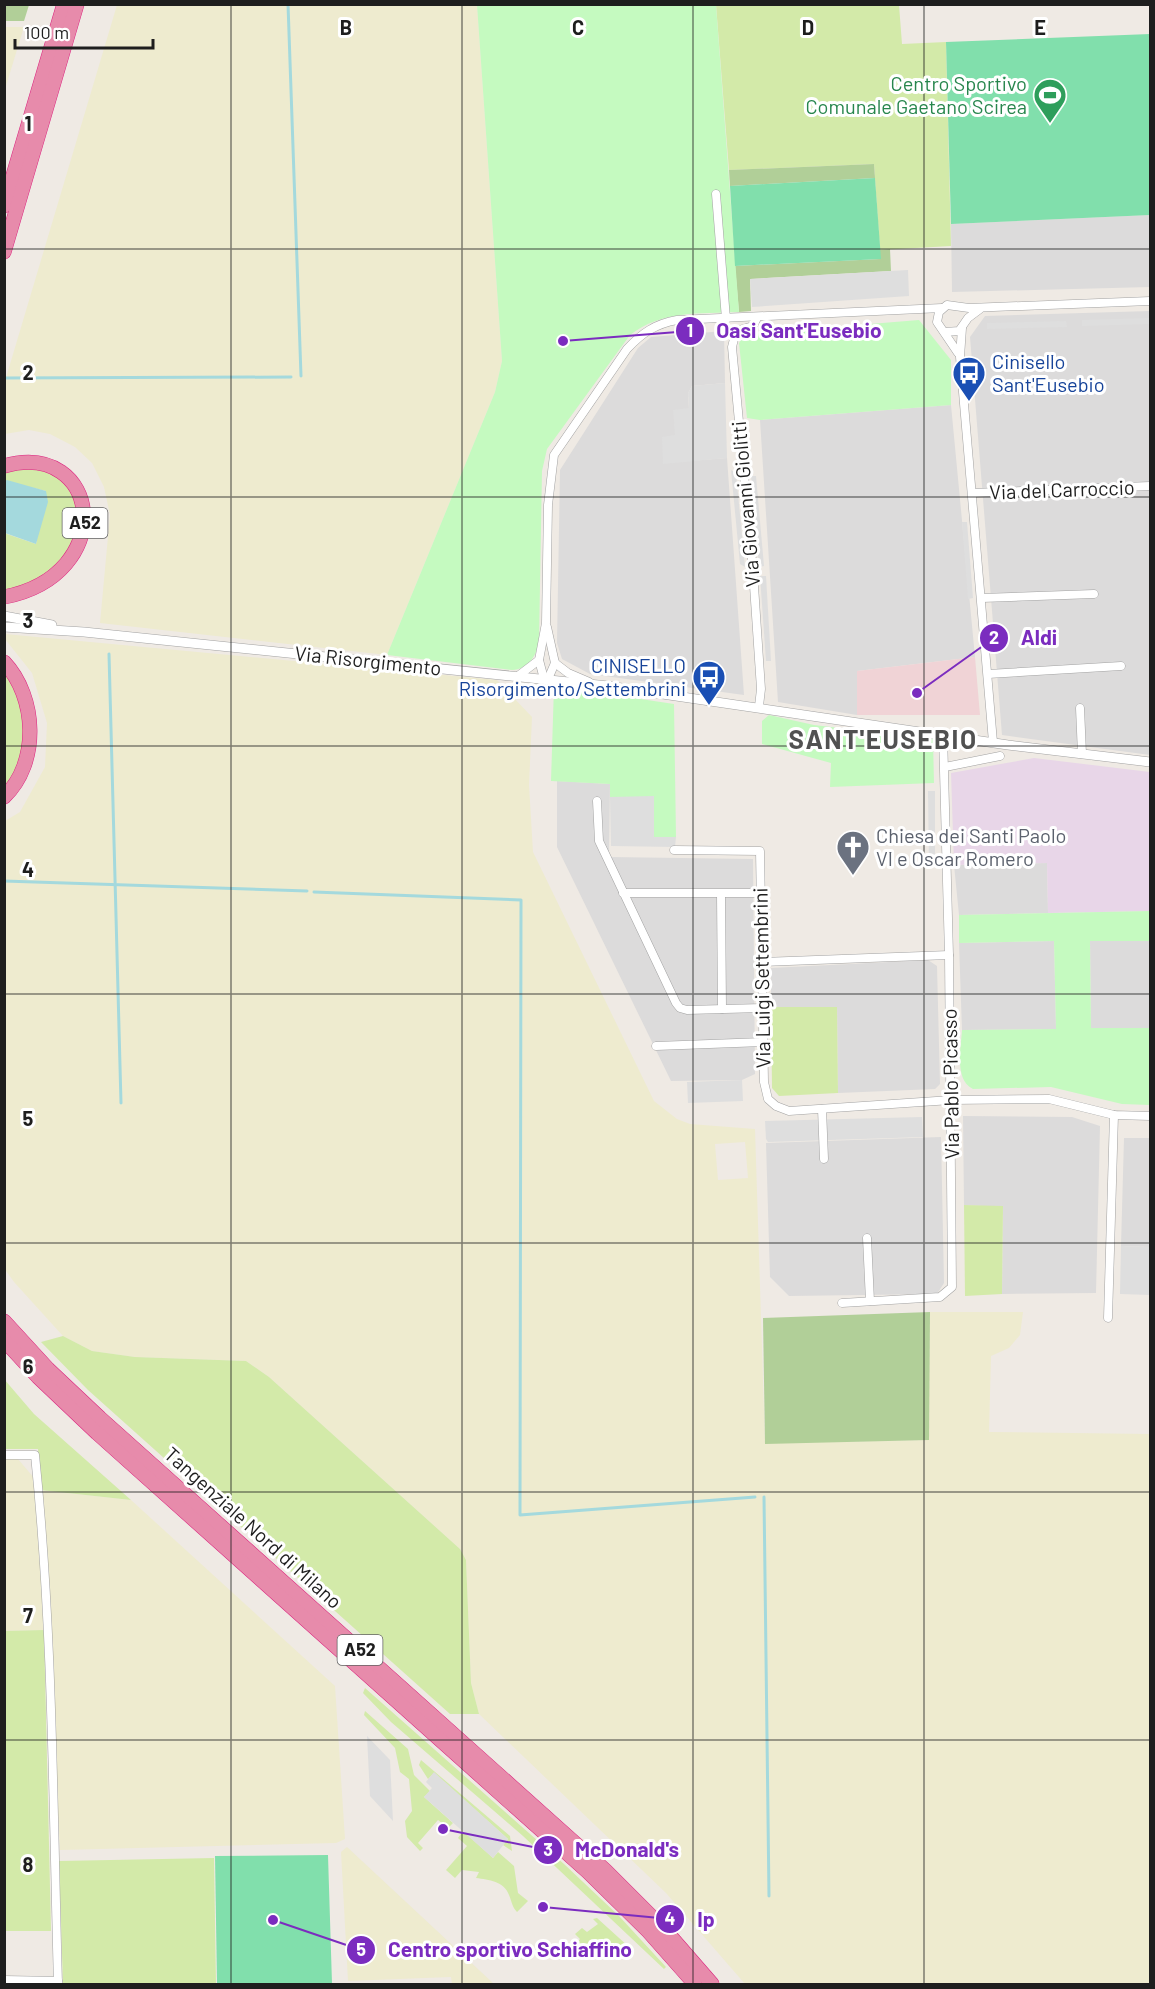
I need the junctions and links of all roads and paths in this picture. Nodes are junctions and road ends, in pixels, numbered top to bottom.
1 (64, 4) edge
2 (77, 4) edge
3 (41, 82) junction
4 (4, 180) edge
5 (716, 194) dead end
6 (4, 206) edge
7 (4, 252) edge
8 (1150, 301) edge
9 (986, 306) junction
10 (958, 307) junction
11 (942, 308) junction
12 (914, 310) junction
13 (757, 318) junction
14 (726, 319) junction
15 (937, 322) junction
16 (964, 326) junction
17 (945, 332) junction
18 (960, 357) junction
19 (4, 465) edge
20 (1150, 486) edge
21 (973, 493) junction
22 (1094, 594) dead end
23 (4, 597) edge
24 (982, 598) junction
25 (4, 616) edge
26 (546, 623) junction
27 (4, 627) edge
28 (84, 632) junction
29 (539, 660) junction
30 (4, 662) edge
31 (555, 663) junction
32 (1120, 666) dead end
33 (988, 674) junction
34 (518, 676) junction
35 (546, 679) junction
36 (596, 685) junction
37 (759, 706) junction
38 (1080, 708) dead end
39 (943, 734) junction
40 (993, 742) junction
41 (1082, 754) junction
42 (1000, 756) dead end
43 (1150, 762) edge
44 (945, 767) junction
45 (4, 797) edge
46 (597, 801) dead end
47 (674, 850) dead end
48 (623, 893) junction
49 (760, 893) junction
50 (721, 894) junction
51 (949, 954) junction
52 (761, 962) junction
53 (762, 1008) junction
54 (722, 1009) junction
55 (763, 1042) junction
56 (656, 1046) dead end
57 (951, 1100) junction
58 (822, 1110) junction
59 (1114, 1115) junction
60 (1150, 1116) edge
61 (824, 1159) dead end
62 (867, 1238) dead end
63 (870, 1300) junction
64 (842, 1303) dead end
65 (1108, 1318) dead end
66 (4, 1321) edge
67 (4, 1340) edge
68 (4, 1455) edge
69 (4, 1980) edge
70 (58, 1983) edge
71 (695, 1984) edge
72 (712, 1984) edge

1 - 3 highway
2 - 7 highway
3 - 4 highway
3 - 6 highway
5 - 14 street
8 - 9 street
9 - 10 street
9 - 16 street
10 - 11 street
10 - 16 street
11 - 12 street
11 - 15 street
12 - 13 street
12 - 15 street
13 - 14 street
13 - 37 street, Via Giovanni Giolitti
14 - 26 street
15 - 17 street
16 - 17 street
16 - 18 street
17 - 18 street
18 - 21 street
19 - 23 highway, A52
20 - 21 street, Via del Carroccio
21 - 24 street
22 - 24 street
24 - 33 street
25 - 28 street, Via Risorgimento
26 - 29 street
26 - 31 street
27 - 28 street, Via Risorgimento
28 - 34 street, Via Risorgimento
29 - 34 street
29 - 35 street
30 - 45 highway
31 - 35 street
31 - 36 street
32 - 33 street
33 - 40 street
34 - 35 street, Via Risorgimento
35 - 36 street, Via Risorgimento
36 - 37 street, Via Risorgimento
37 - 39 street, Via Risorgimento
38 - 41 street
39 - 40 street, Via Risorgimento
39 - 44 street, Via Pablo Picasso
40 - 41 street, Via Risorgimento
41 - 43 street, Via Risorgimento
42 - 44 street
44 - 51 street, Via Pablo Picasso
46 - 48 street
47 - 49 street, Via Luigi Settembrini
48 - 50 street
48 - 54 street
49 - 50 street
49 - 52 street, Via Luigi Settembrini
50 - 54 street
51 - 52 street
51 - 57 street, Via Pablo Picasso
52 - 53 street, Via Luigi Settembrini
53 - 54 street
53 - 55 street, Via Luigi Settembrini
55 - 56 street
55 - 58 street, Via Luigi Settembrini
57 - 58 street
57 - 59 street
57 - 63 street, Via Pablo Picasso
58 - 61 street
59 - 60 street
59 - 65 street
62 - 63 street
63 - 64 street, Via Pablo Picasso
66 - 72 highway, Tangenziale Nord di Milano / A52
67 - 71 highway, Tangenziale Nord di Milano / A52
68 - 70 street
69 - 70 street

